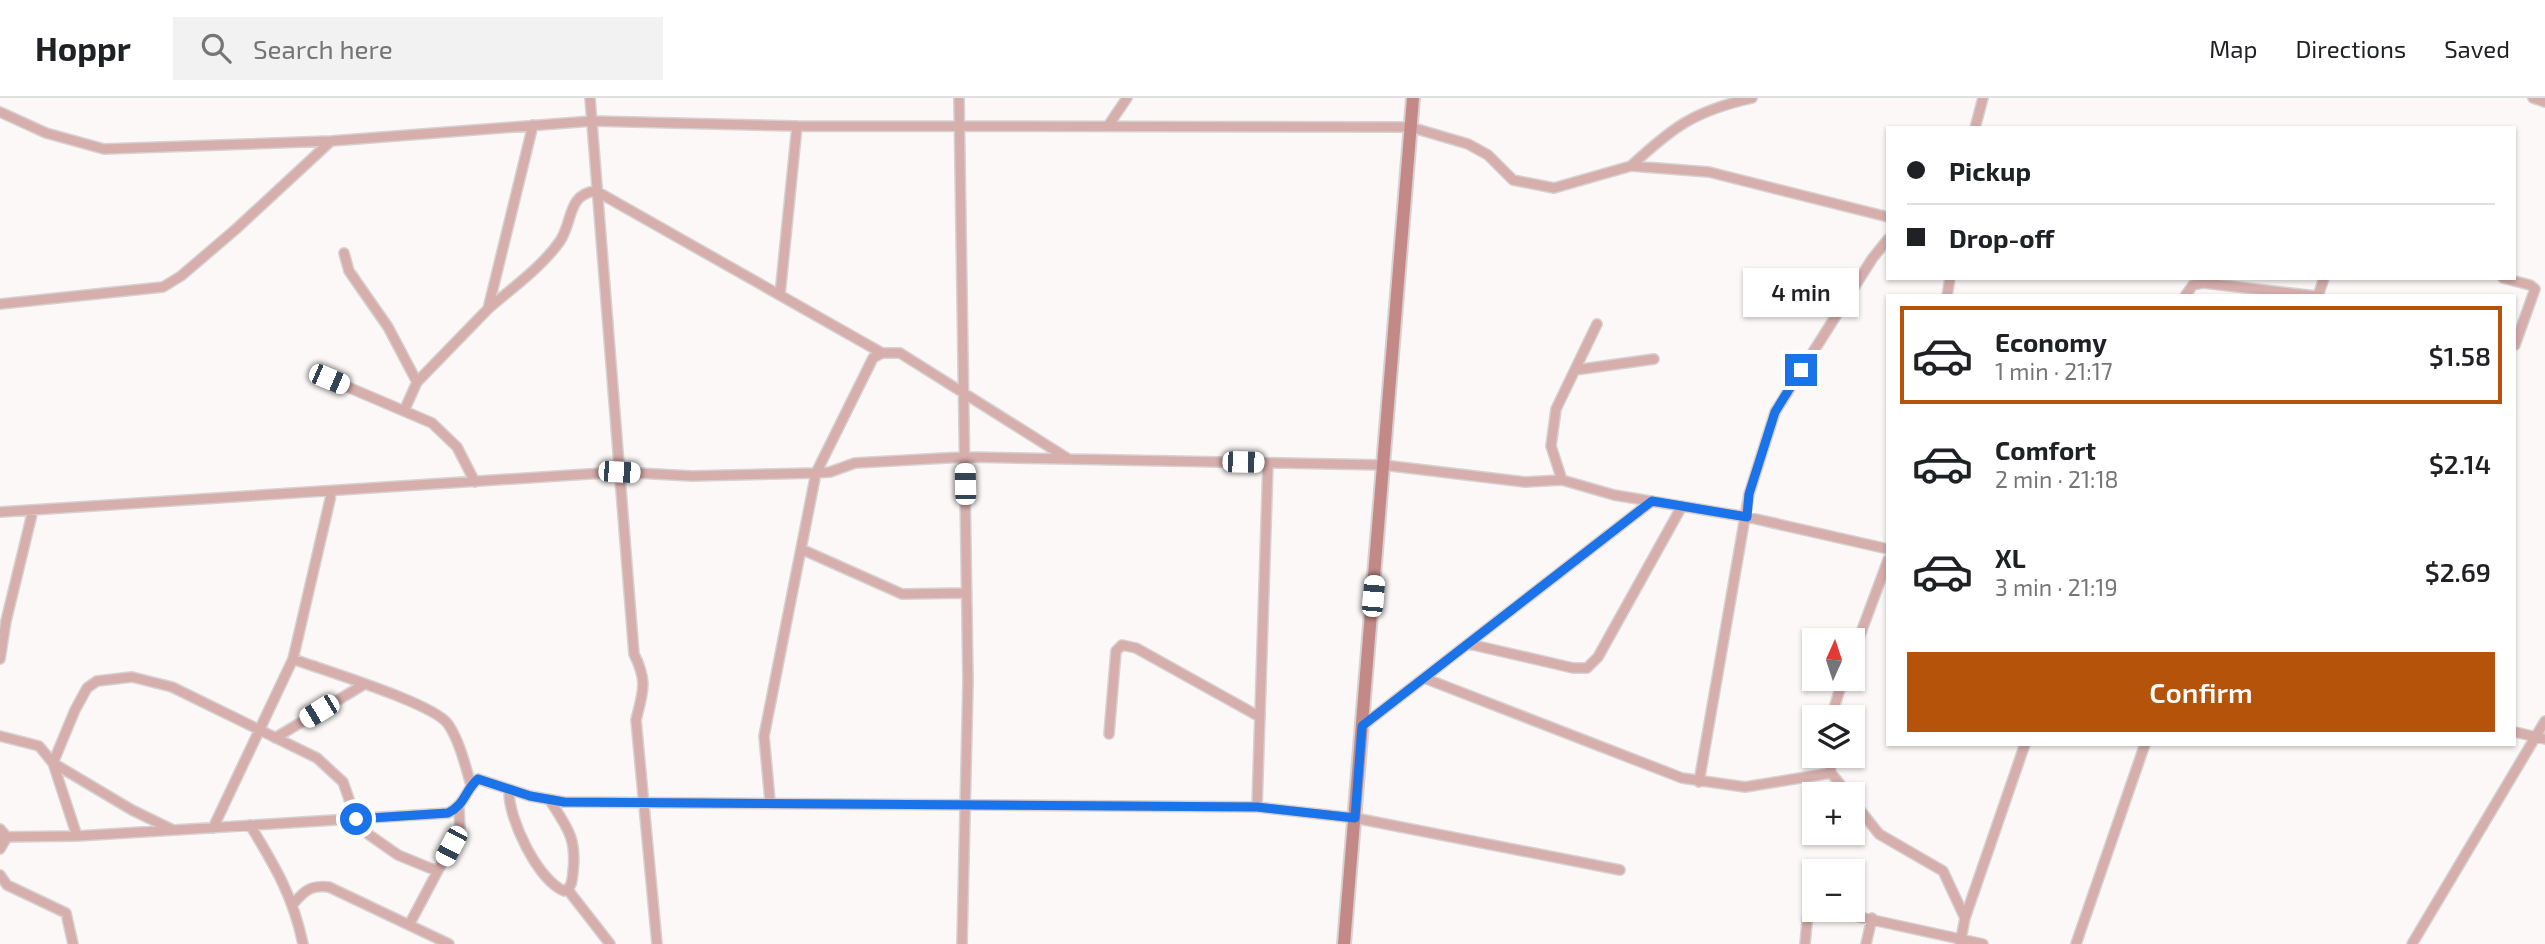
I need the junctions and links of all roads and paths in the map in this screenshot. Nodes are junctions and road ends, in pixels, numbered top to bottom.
1 (590, 98) edge
2 (959, 98) edge
3 (1126, 98) edge
4 (1413, 98) edge
5 (1752, 98) edge
6 (1983, 98) edge
7 (2533, 98) edge
8 (2545, 102) edge
9 (0, 112) edge
10 (592, 121) junction
11 (533, 125) junction
12 (797, 126) junction
13 (960, 126) junction
14 (1108, 126) junction
15 (1976, 126) edge
16 (1410, 127) junction
17 (331, 141) junction
18 (1630, 166) junction
19 (597, 191) junction
20 (1886, 217) edge
21 (1886, 242) edge
22 (344, 253) dead end
23 (2511, 280) edge
24 (2186, 294) edge
25 (2299, 294) edge
26 (780, 295) junction
27 (0, 304) edge
28 (488, 309) junction
29 (1597, 324) dead end
30 (2516, 342) edge
31 (882, 353) junction
32 (1654, 359) dead end
33 (1575, 370) junction
34 (329, 379) dead end
35 (417, 382) junction
36 (963, 391) junction
37 (404, 411) junction
38 (964, 457) junction
39 (1069, 459) junction
40 (1268, 463) junction
41 (1383, 465) junction
42 (619, 472) junction
43 (817, 473) junction
44 (1562, 480) junction
45 (475, 482) junction
46 (332, 491) junction
47 (1652, 501) junction
48 (1682, 506) junction
49 (33, 510) junction
50 (0, 512) edge
51 (1747, 517) junction
52 (801, 549) junction
53 (1886, 549) edge
54 (1886, 565) edge
55 (966, 593) junction
56 (1863, 628) edge
57 (1469, 644) junction
58 (0, 659) edge
59 (293, 659) junction
60 (1424, 678) junction
61 (363, 685) junction
62 (1260, 717) junction
63 (2545, 721) edge
64 (1362, 726) junction
65 (261, 730) junction
66 (2516, 732) edge
67 (1109, 734) dead end
68 (0, 736) edge
69 (275, 738) junction
70 (2540, 738) edge
71 (2024, 746) edge
72 (2144, 746) edge
73 (53, 763) junction
74 (1830, 768) edge
75 (1830, 772) junction
76 (1699, 782) junction
77 (1838, 782) edge
78 (471, 785) junction
79 (509, 790) junction
80 (549, 799) junction
81 (645, 800) junction
82 (770, 801) junction
83 (966, 803) junction
84 (1257, 807) junction
85 (459, 808) junction
86 (1865, 816) edge
87 (1355, 818) junction
88 (356, 819) junction
89 (250, 825) junction
90 (212, 828) junction
91 (0, 829) edge
92 (173, 830) junction
93 (77, 836) junction
94 (4, 837) edge
95 (0, 849) edge
96 (1620, 870) dead end
97 (437, 871) junction
98 (0, 874) edge
99 (568, 890) junction
100 (293, 904) junction
101 (1865, 917) edge
102 (1872, 918) junction
103 (1965, 918) junction
104 (1807, 922) edge
105 (409, 925) junction
106 (1961, 941) edge
107 (72, 944) edge
108 (303, 944) edge
109 (449, 944) edge
110 (610, 944) edge
111 (656, 944) edge
112 (962, 944) edge
113 (1344, 944) edge
114 (1805, 944) edge
115 (1866, 944) edge
116 (1983, 944) edge
117 (2076, 944) edge
118 (2412, 944) edge

1 - 10 street
2 - 13 street
3 - 14 street
4 - 16 street
5 - 18 street
6 - 15 street
7 - 8 street
9 - 17 street
10 - 11 street
10 - 12 street
10 - 19 street
11 - 17 street
11 - 28 street
12 - 13 street
12 - 26 street
13 - 14 street
13 - 36 street
14 - 16 street
16 - 18 street
16 - 41 street
17 - 27 street
18 - 20 street
19 - 26 street
19 - 28 street
19 - 42 street
21 - 51 street
22 - 35 street
23 - 30 street
24 - 25 street
26 - 31 street
28 - 35 street
29 - 33 street
31 - 36 street
31 - 43 street
32 - 33 street
33 - 44 street
34 - 37 street
35 - 37 street
36 - 38 street
36 - 39 street
37 - 45 street
38 - 39 street
38 - 43 street
38 - 55 street
39 - 40 street
40 - 41 street
40 - 62 street
41 - 44 street
41 - 64 street
42 - 43 street
42 - 45 street
42 - 81 street
43 - 52 street
44 - 47 street
45 - 46 street
46 - 49 street
46 - 59 street
47 - 48 street
47 - 57 street
48 - 51 street
48 - 57 street
49 - 50 street
49 - 58 street
51 - 53 street
51 - 76 street
52 - 55 street
52 - 82 street
54 - 56 street
55 - 83 street
57 - 60 street
59 - 61 street
59 - 65 street
60 - 64 street
60 - 76 street
61 - 69 street
61 - 78 street
62 - 67 street
62 - 84 street
63 - 70 street
64 - 87 street
65 - 69 street
65 - 73 street
65 - 90 street
66 - 70 street
68 - 73 street
69 - 88 street
70 - 118 street
71 - 103 street
72 - 117 street
73 - 92 street
73 - 93 street
74 - 75 street
75 - 76 street
75 - 77 street
78 - 79 street
78 - 85 street
79 - 80 street
79 - 99 street
80 - 81 street
80 - 99 street
81 - 82 street
81 - 111 street
82 - 83 street
83 - 84 street
83 - 112 street
84 - 87 street
85 - 88 street
85 - 97 street
86 - 103 street
87 - 96 street
87 - 113 street
88 - 89 street
88 - 97 street
89 - 90 street
89 - 100 street
90 - 92 street
91 - 94 street
92 - 93 street
93 - 94 street
94 - 95 street
97 - 105 street
98 - 107 street
99 - 110 street
100 - 105 street
100 - 108 street
101 - 102 street
102 - 106 street
102 - 115 street
103 - 106 street
104 - 114 street
105 - 109 street
106 - 116 street

